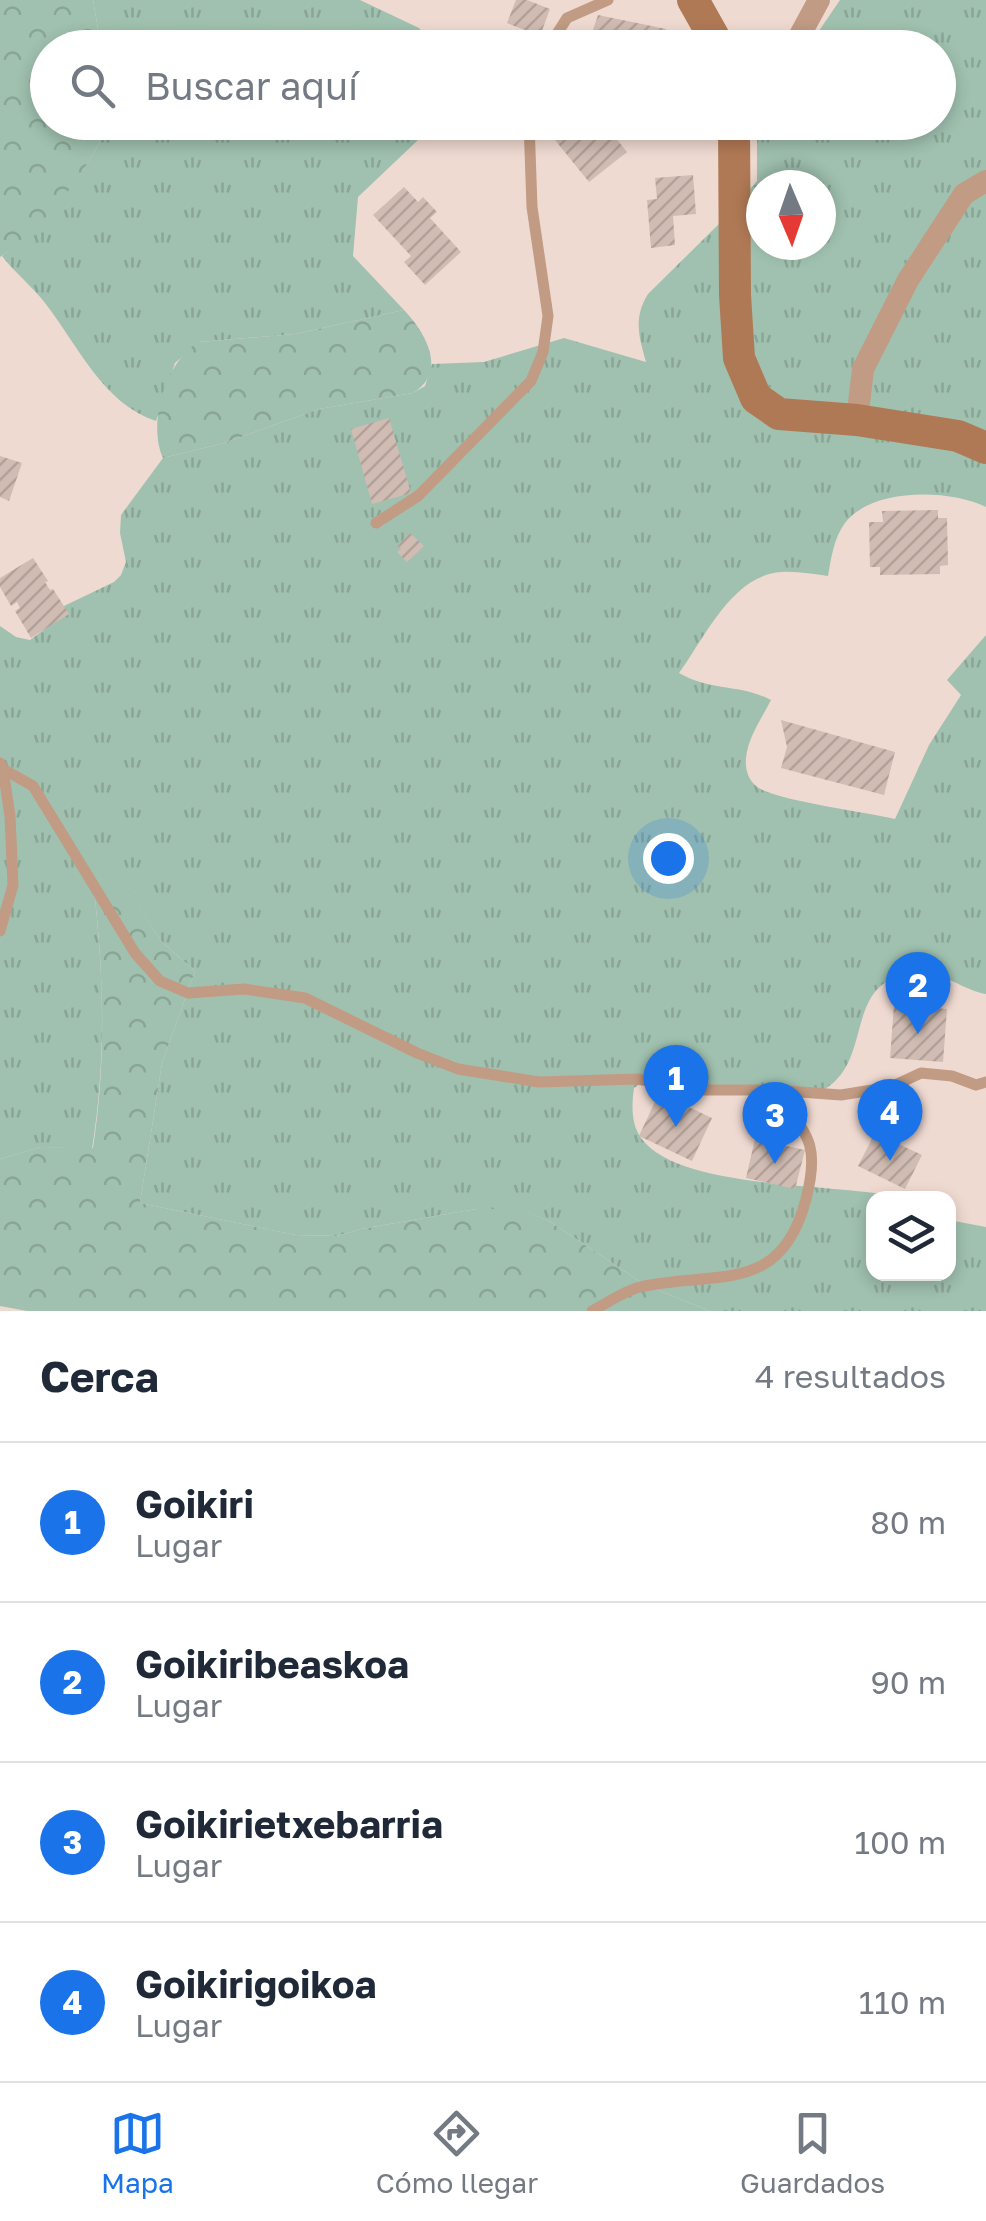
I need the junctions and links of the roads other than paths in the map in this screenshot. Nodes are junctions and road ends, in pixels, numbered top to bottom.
1 (608, 0) edge
2 (693, 0) edge
3 (819, 0) edge
4 (559, 30) edge
5 (710, 30) edge
6 (803, 30) edge
7 (530, 140) edge
8 (734, 140) edge
9 (986, 181) edge
10 (857, 420) junction
11 (986, 448) edge
12 (376, 523) dead end
13 (2, 766) edge
14 (0, 930) edge
15 (986, 1082) edge
16 (773, 1090) junction
17 (592, 1311) edge

1 - 4 lane
2 - 5 street
3 - 6 street
7 - 12 lane
8 - 10 street
9 - 10 street
10 - 11 street
13 - 14 lane
13 - 16 lane
15 - 16 lane
16 - 17 lane

